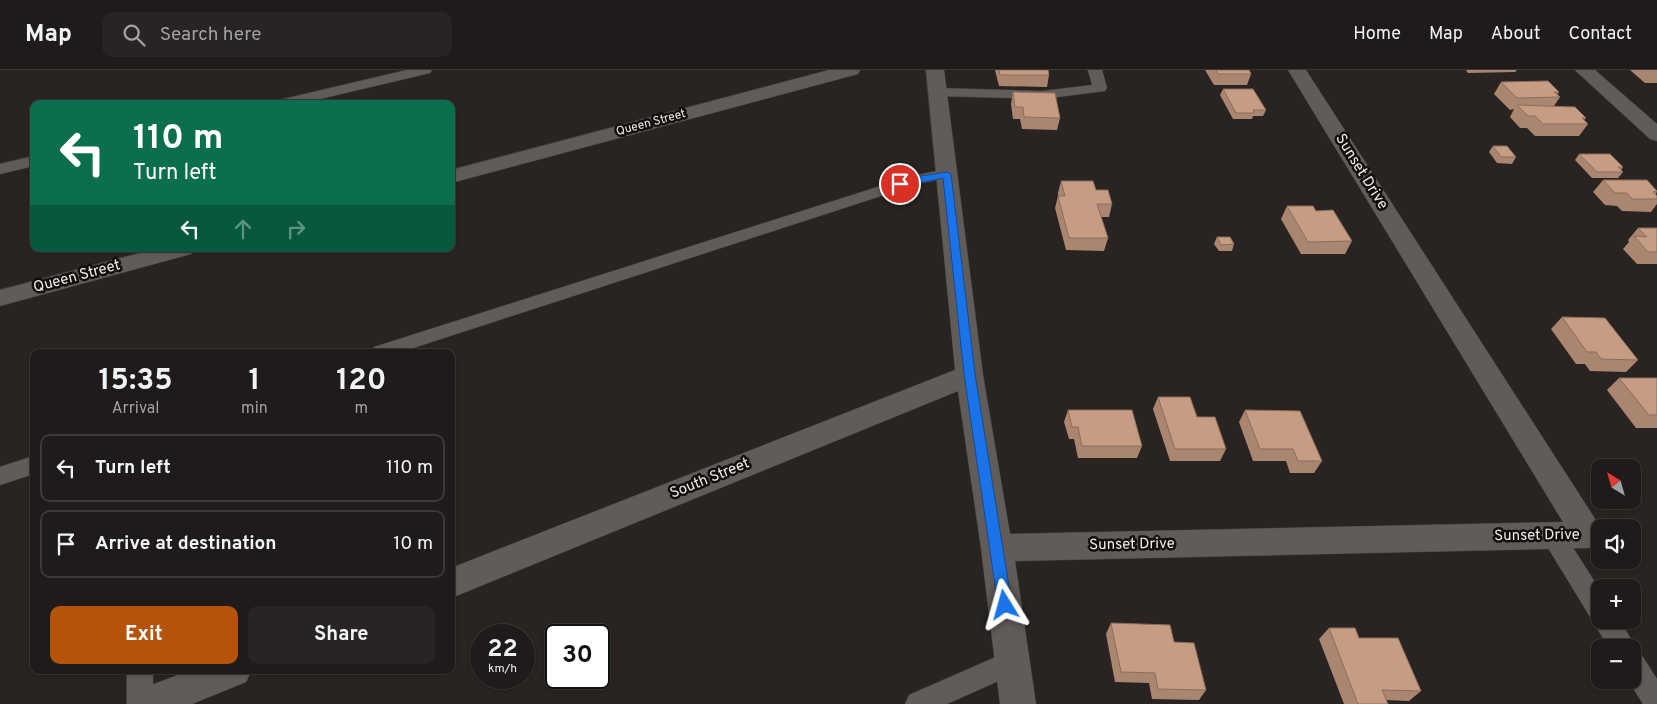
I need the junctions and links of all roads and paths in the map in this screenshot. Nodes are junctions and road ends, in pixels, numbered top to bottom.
1 (425, 70) edge
2 (851, 70) edge
3 (1096, 70) edge
4 (1297, 70) edge
5 (1584, 70) edge
6 (936, 81) edge
7 (297, 100) edge
8 (1657, 136) edge
9 (30, 162) edge
10 (0, 169) edge
11 (947, 174) junction
12 (455, 176) edge
13 (172, 252) edge
14 (0, 298) edge
15 (390, 349) edge
16 (969, 374) junction
17 (30, 466) edge
18 (0, 476) edge
19 (1553, 536) junction
20 (997, 548) junction
21 (455, 581) edge
22 (1591, 597) edge
23 (1012, 662) junction
24 (140, 674) edge
25 (224, 674) edge
26 (1641, 677) edge
27 (1657, 702) edge
28 (140, 704) edge
29 (149, 704) edge
30 (918, 704) edge
31 (1018, 704) edge

1 - 7 lane
2 - 12 street, Queen Street
3 - 6 lane
4 - 19 street, Sunset Drive
5 - 8 street
6 - 11 street
9 - 10 lane
11 - 15 lane
11 - 16 street
13 - 14 street, Queen Street
16 - 20 street
16 - 21 street, South Street
17 - 18 lane
19 - 20 street, Sunset Drive
19 - 22 lane
20 - 23 street
23 - 30 lane
23 - 31 street
24 - 28 lane
25 - 29 street
26 - 27 lane

